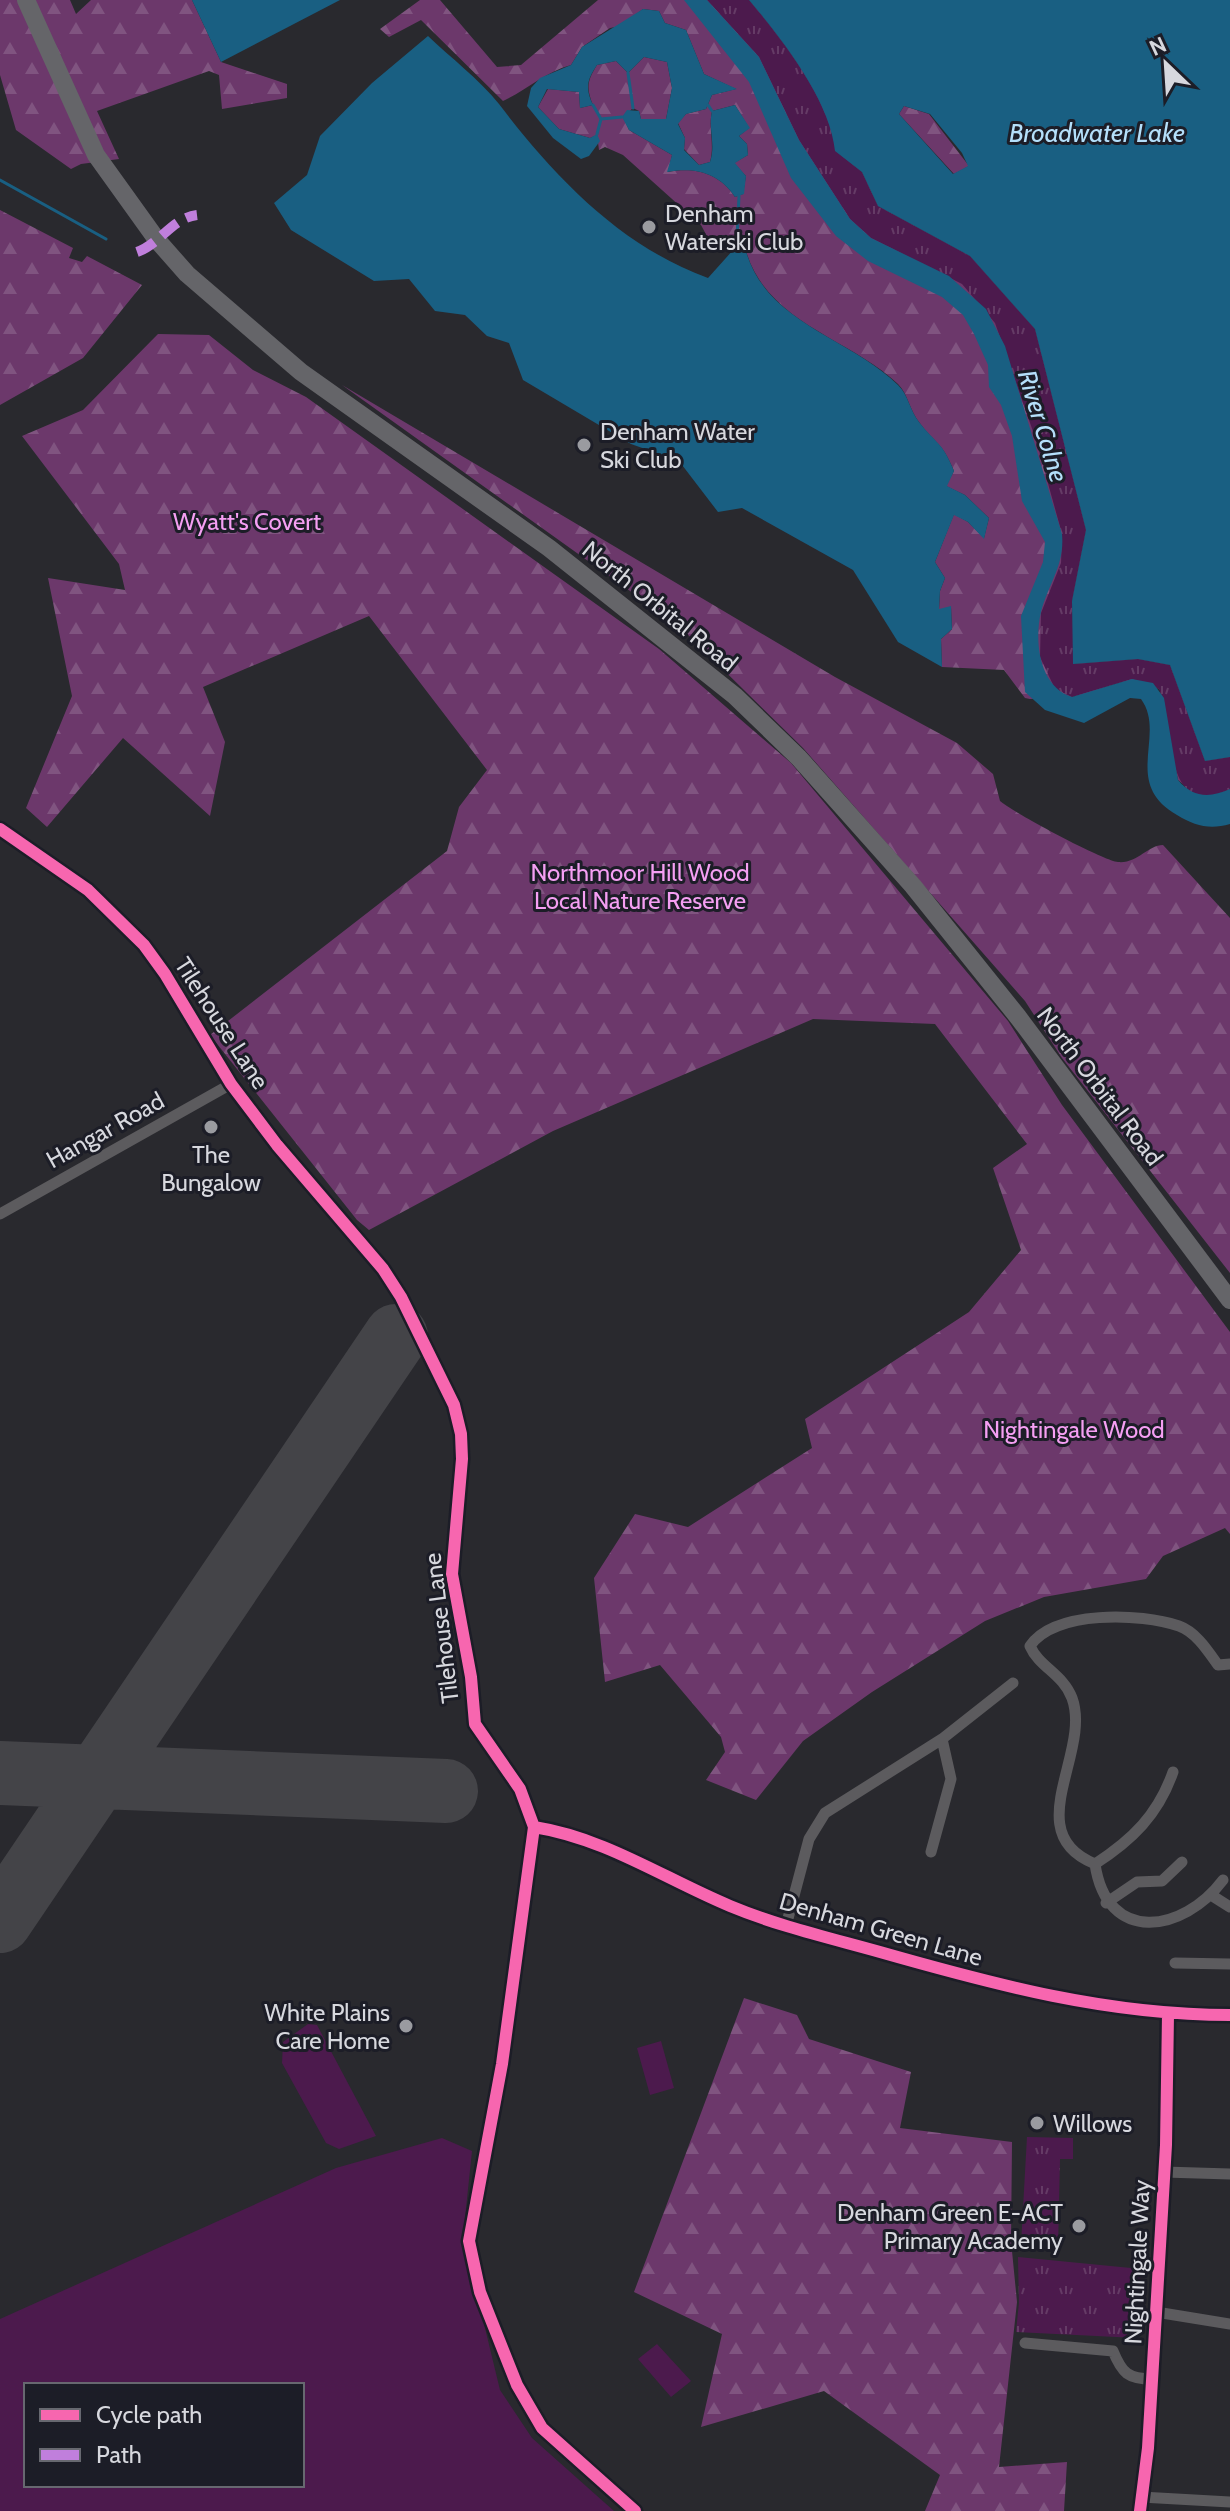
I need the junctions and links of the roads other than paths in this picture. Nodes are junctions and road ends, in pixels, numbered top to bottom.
1 (26, 0) edge
2 (0, 829) edge
3 (231, 1084) junction
4 (0, 1214) edge
5 (1230, 1300) edge
6 (1229, 1665) edge
7 (1013, 1683) dead end
8 (942, 1739) junction
9 (1173, 1772) dead end
10 (534, 1827) junction
11 (931, 1852) dead end
12 (1182, 1862) dead end
13 (1095, 1864) junction
14 (1223, 1880) dead end
15 (1211, 1895) junction
16 (1106, 1903) junction
17 (1230, 1907) edge
18 (786, 1926) junction
19 (1175, 1963) dead end
20 (1230, 1964) edge
21 (1168, 2015) junction
22 (1230, 2015) edge
23 (1164, 2172) junction
24 (1230, 2174) edge
25 (1156, 2312) junction
26 (1230, 2324) edge
27 (1025, 2343) dead end
28 (1152, 2379) junction
29 (1141, 2497) junction
30 (1230, 2502) edge
31 (635, 2511) edge
32 (1140, 2511) edge

1 - 5 main road, North Orbital Road
2 - 3 street, Tilehouse Lane
3 - 4 street, Hangar Road
3 - 10 street, Tilehouse Lane
6 - 13 street
7 - 8 street
8 - 11 street
8 - 18 street
9 - 13 street
10 - 18 street, Denham Green Lane
10 - 31 street, Tilehouse Lane
12 - 16 street
13 - 16 street
14 - 15 street
15 - 16 street
15 - 17 street
18 - 21 street, Denham Green Lane
19 - 20 street
21 - 22 street, Denham Green Lane
21 - 23 street, Nightingale Way
23 - 24 street
23 - 25 street, Nightingale Way
25 - 26 street
25 - 28 street, Nightingale Way
27 - 28 street
28 - 29 street, Nightingale Way
29 - 30 street
29 - 32 street, Nightingale Way

